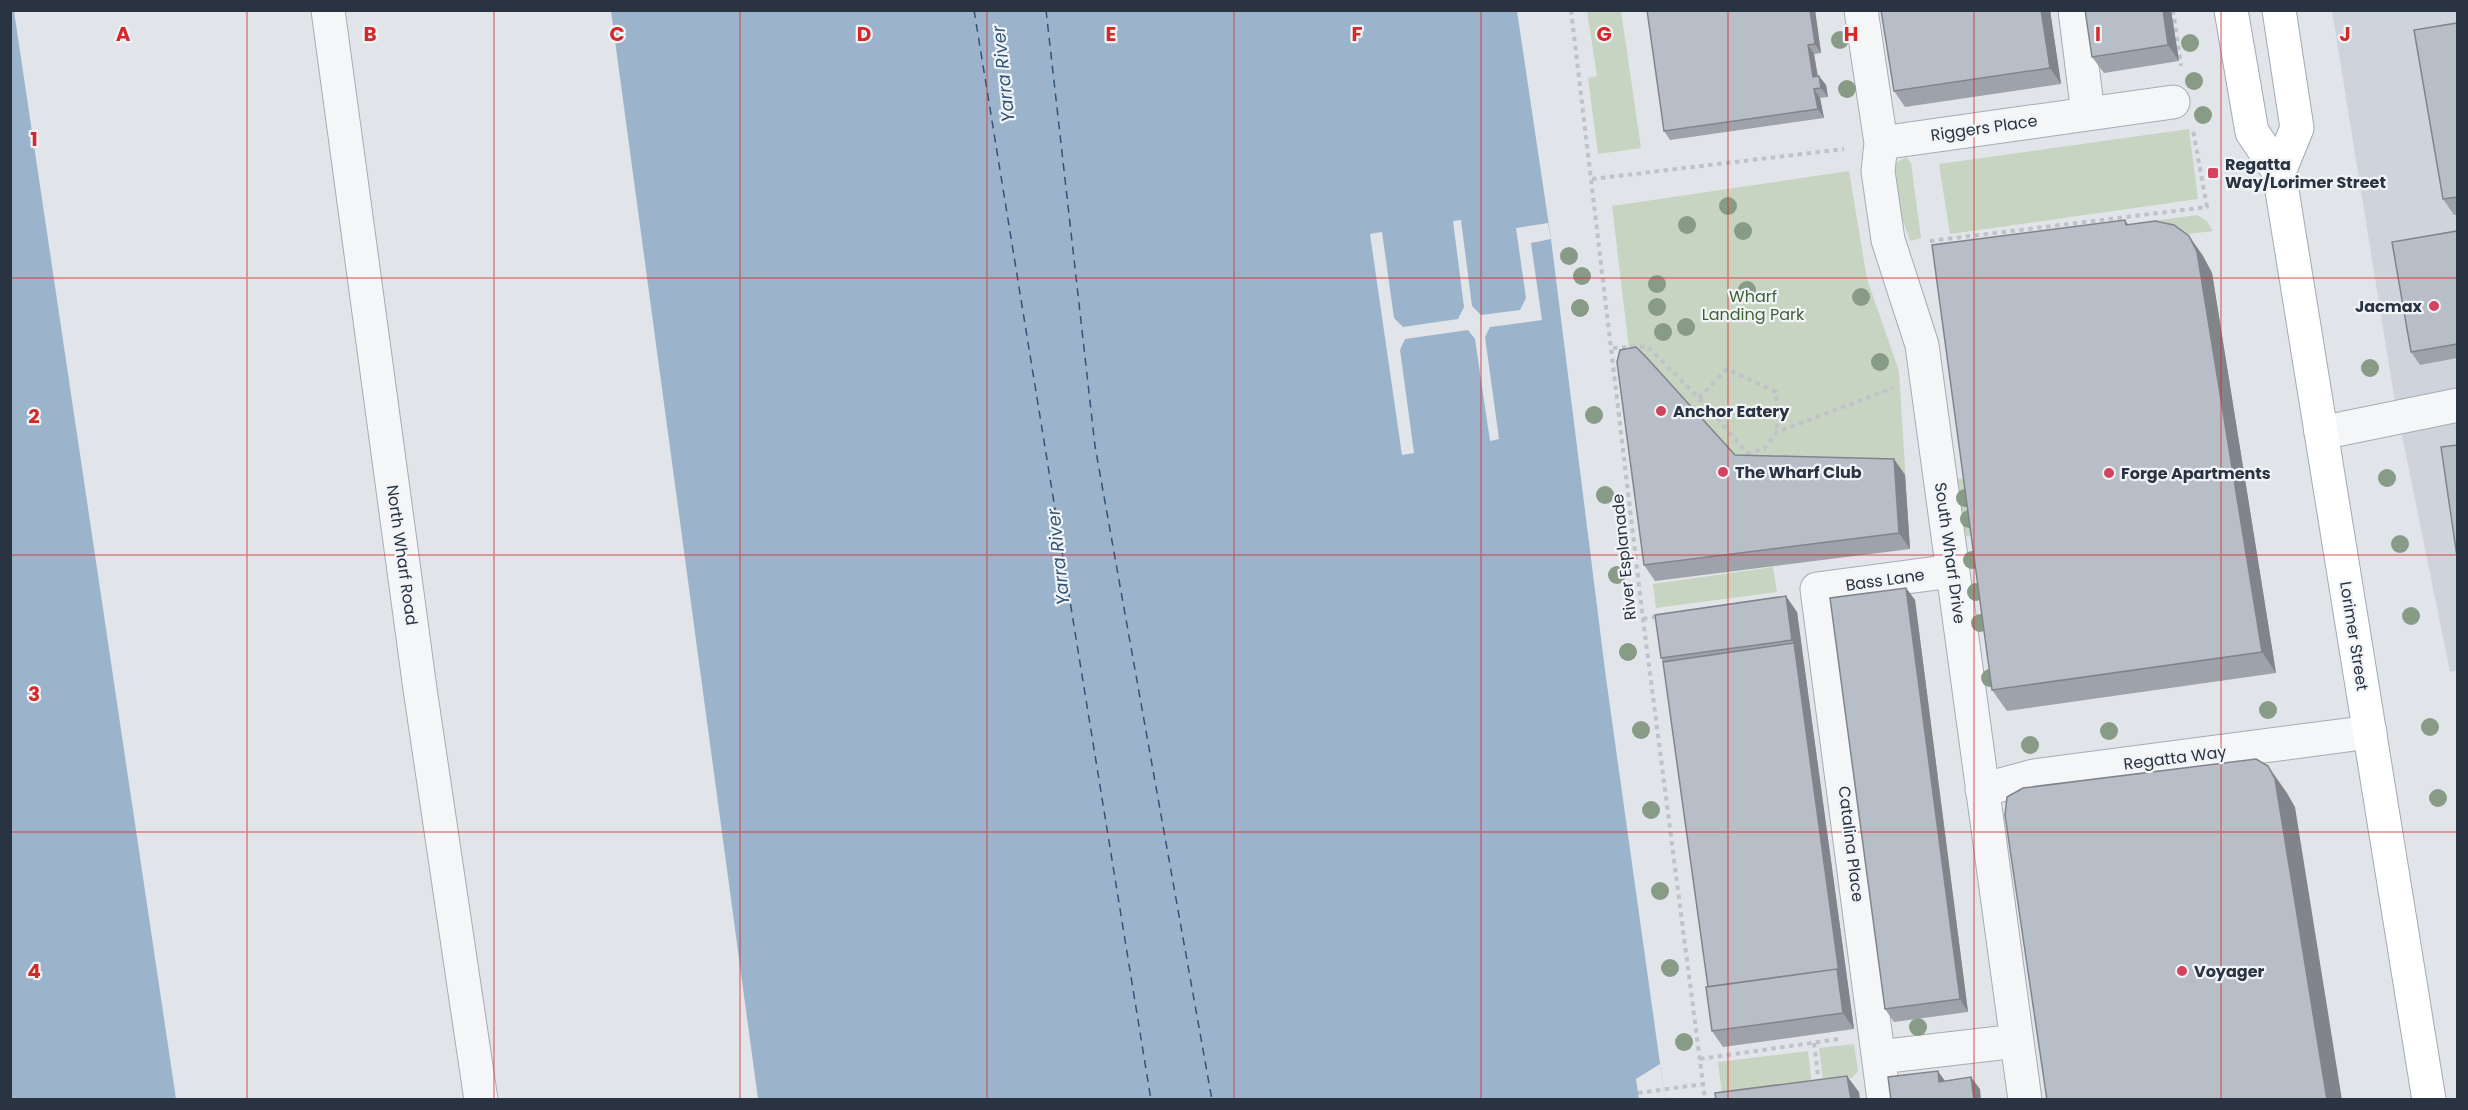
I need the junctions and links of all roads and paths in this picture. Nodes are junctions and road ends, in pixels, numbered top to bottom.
1 (328, 10) edge
2 (1571, 10) edge
3 (1861, 10) edge
4 (2075, 10) edge
5 (2173, 10) edge
6 (2231, 10) edge
7 (2279, 10) edge
8 (2182, 98) junction
9 (2088, 114) junction
10 (1881, 143) junction
11 (2279, 172) junction
12 (1592, 179) junction
13 (1930, 241) dead end
14 (1613, 348) junction
15 (1925, 376) junction
16 (1699, 398) junction
17 (2457, 405) edge
18 (1777, 432) junction
19 (2321, 433) junction
20 (1953, 571) junction
21 (1817, 589) joint
22 (1666, 616) edge
23 (1643, 619) junction
24 (2370, 732) junction
25 (1982, 790) junction
26 (2017, 1041) junction
27 (1814, 1043) junction
28 (1877, 1046) junction
29 (1700, 1059) junction
30 (1704, 1084) junction
31 (1820, 1090) edge
32 (1638, 1093) dead end
33 (481, 1100) edge
34 (1706, 1100) edge
35 (1884, 1100) edge
36 (2025, 1100) edge
37 (2430, 1100) edge

1 - 33 street, North Wharf Road
2 - 12 path, River Esplanade
3 - 10 street, South Wharf Drive
4 - 9 street
5 - 8 path
6 - 11 main road, Lorimer Street
7 - 11 main road
8 - 9 street, Riggers Place
8 - 13 path
9 - 10 street, Riggers Place
10 - 12 path
10 - 15 street, South Wharf Drive
11 - 19 main road, Lorimer Street
12 - 14 path, River Esplanade
14 - 16 path
14 - 23 path, River Esplanade
15 - 18 path
15 - 20 street, South Wharf Drive
16 - 18 path
16 - 18 path
17 - 19 street
19 - 24 main road, Lorimer Street
20 - 21 street, Bass Lane
20 - 25 street, South Wharf Drive
21 - 28 street, Catalina Place
22 - 23 path
23 - 29 path, River Esplanade
24 - 25 street, Regatta Way
24 - 37 main road, Lorimer Street
25 - 26 street, South Wharf Drive
26 - 28 street
26 - 36 street, South Wharf Drive
27 - 28 path
27 - 29 path
27 - 31 path
28 - 35 street, Catalina Place
29 - 30 path, River Esplanade
30 - 32 path
30 - 34 path, River Esplanade

